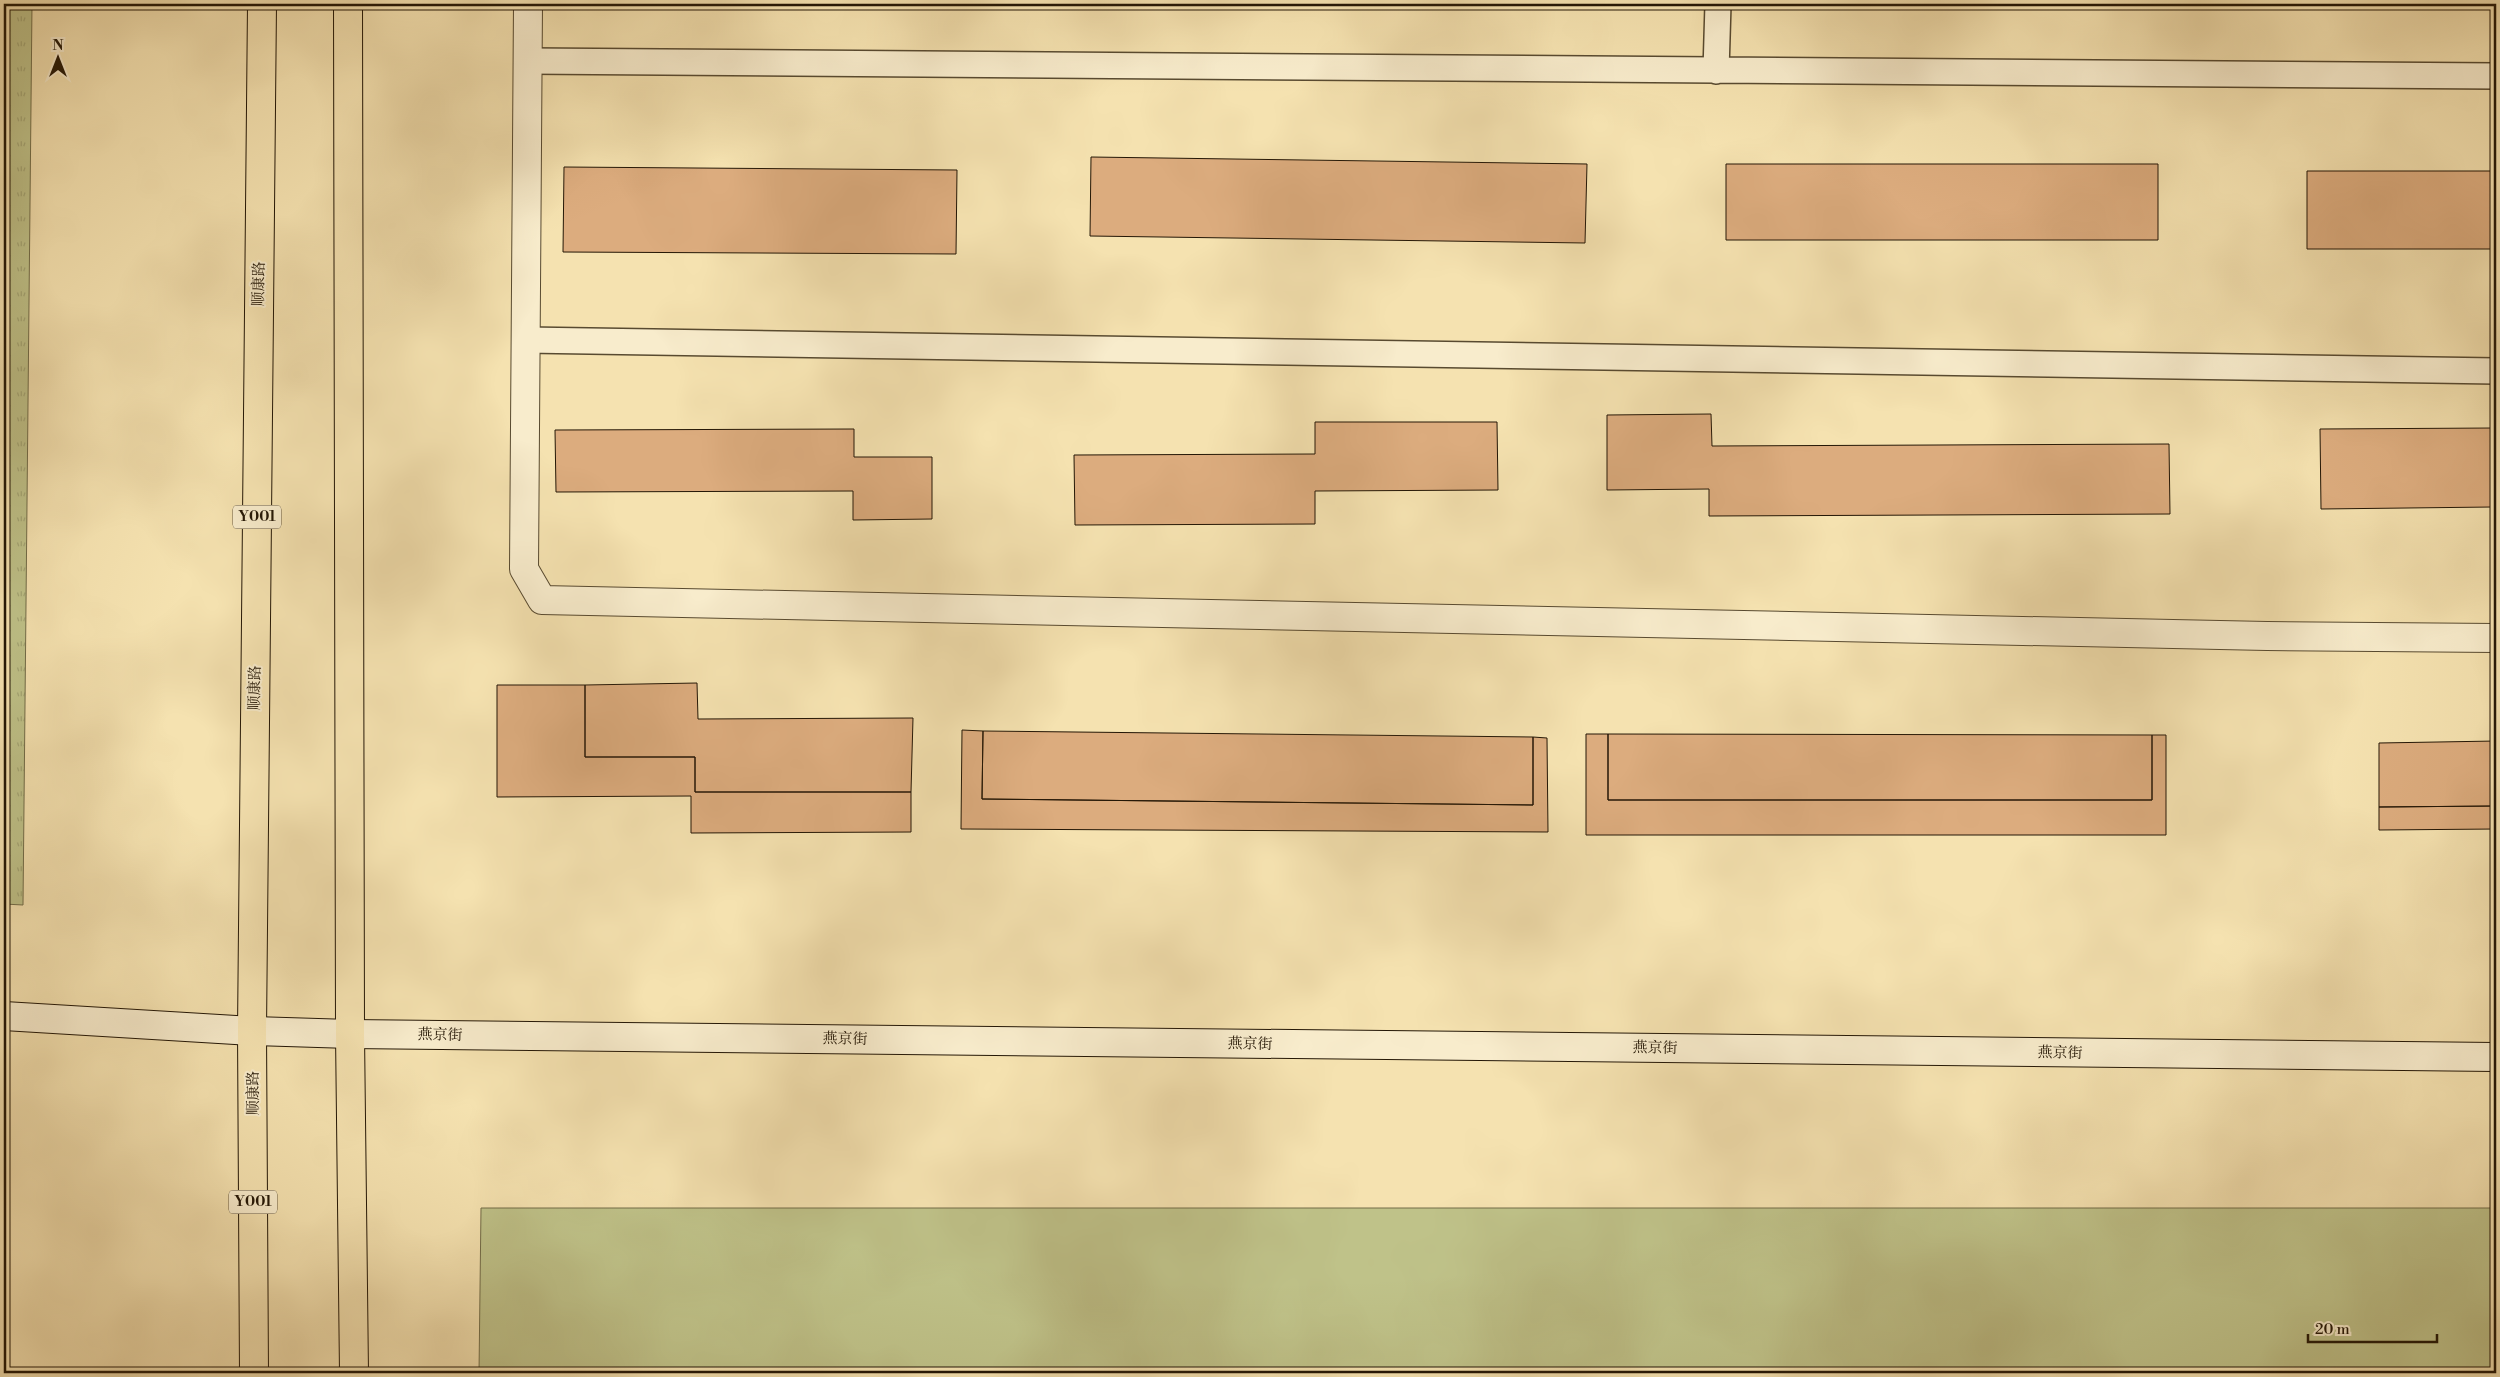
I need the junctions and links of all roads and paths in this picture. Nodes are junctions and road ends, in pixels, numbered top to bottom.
1 (262, 4) edge
2 (348, 4) edge
3 (528, 4) edge
4 (1718, 4) edge
5 (528, 61) junction
6 (1716, 70) junction
7 (2496, 76) edge
8 (526, 340) junction
9 (2496, 371) edge
10 (2496, 638) edge
11 (4, 1016) edge
12 (252, 1031) junction
13 (350, 1034) junction
14 (2496, 1057) edge
15 (254, 1373) edge
16 (354, 1373) edge

1 - 12 main road, 顺康路 / Y001
2 - 13 main road
3 - 5 street
4 - 6 lane
5 - 6 lane
5 - 8 street
6 - 7 lane
8 - 9 lane
8 - 10 street
11 - 12 street, 燕京街
12 - 13 street, 燕京街
12 - 15 main road, 顺康路 / Y001
13 - 14 street, 燕京街
13 - 16 main road

